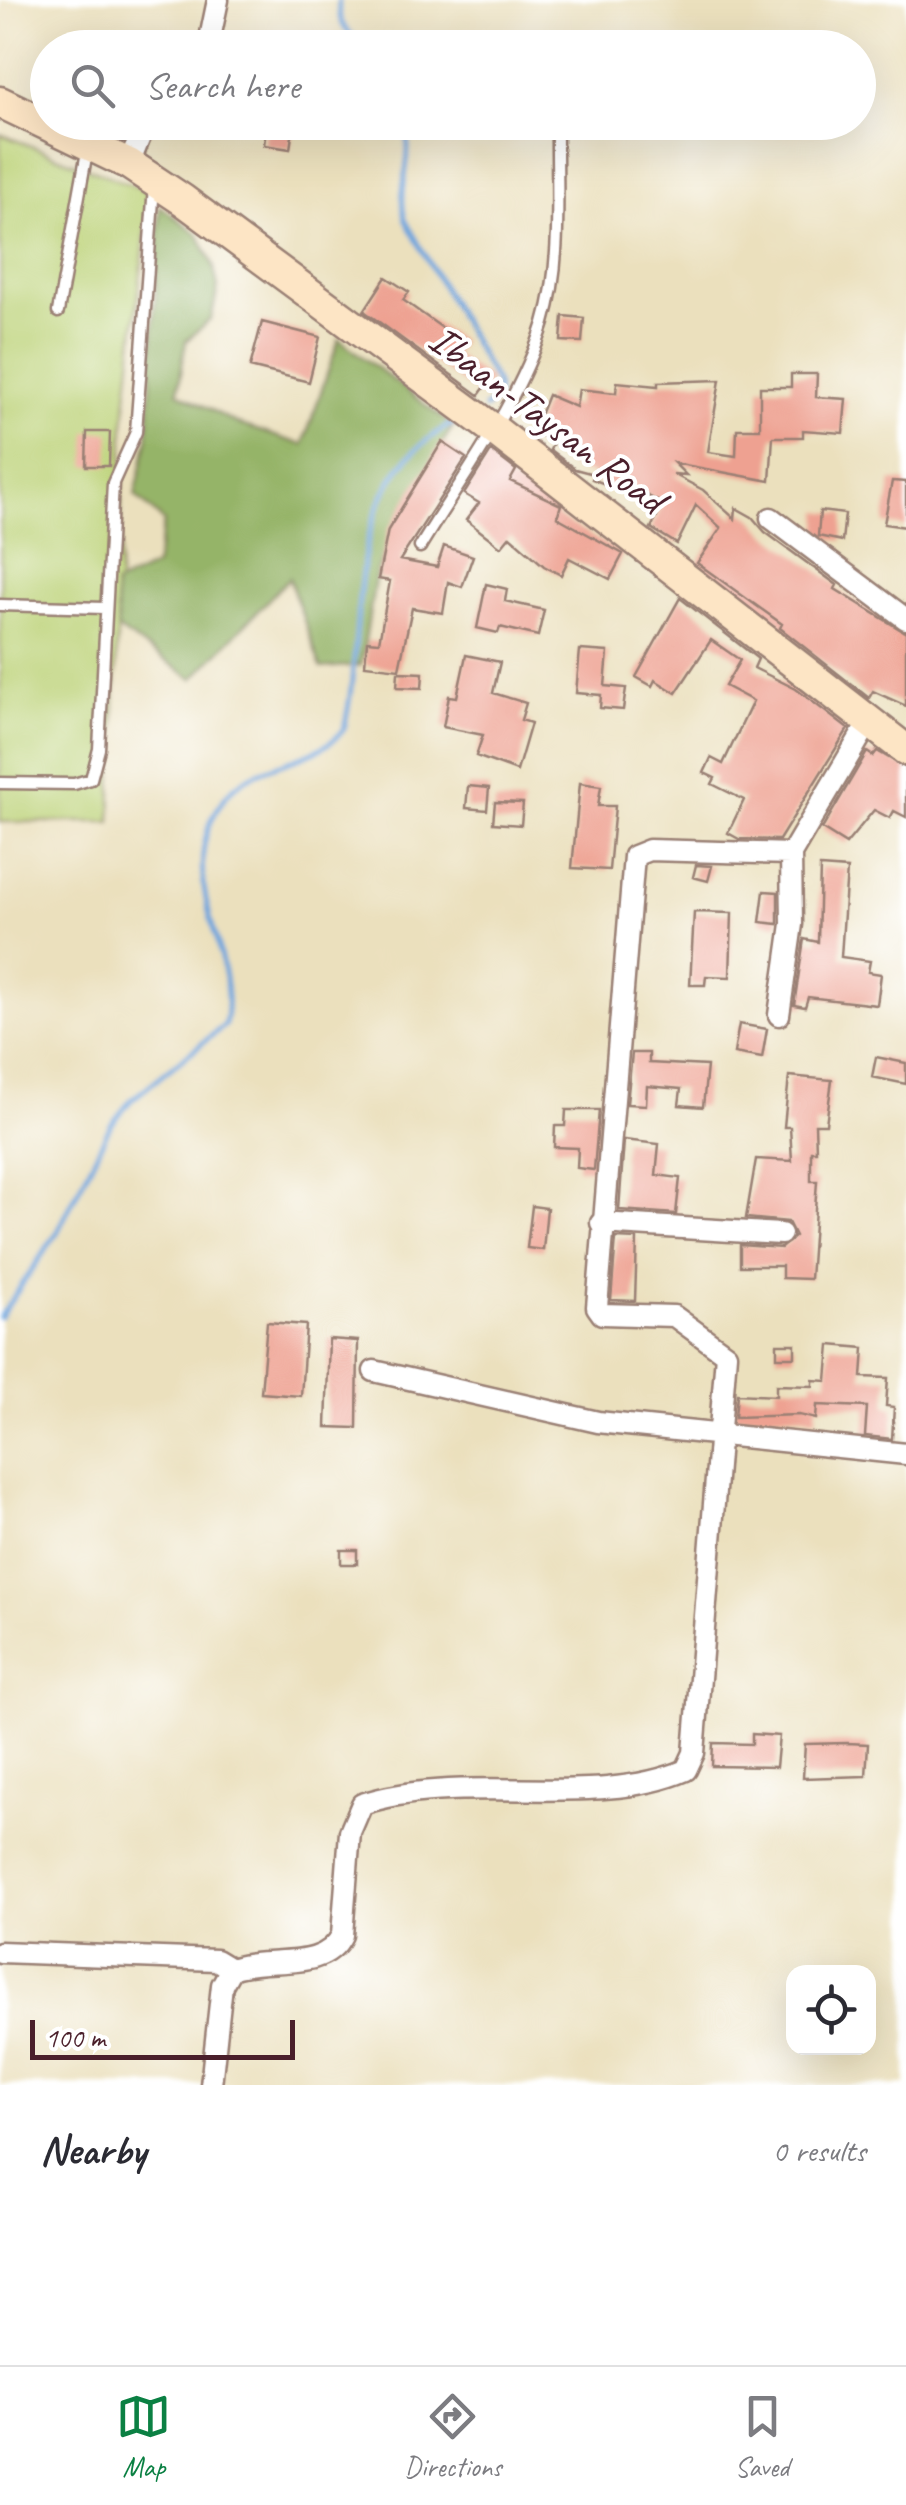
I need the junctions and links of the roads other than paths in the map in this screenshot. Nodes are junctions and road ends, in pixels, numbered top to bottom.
1 (218, 0) edge
2 (212, 30) edge
3 (0, 102) edge
4 (30, 117) edge
5 (76, 140) edge
6 (145, 140) edge
7 (556, 140) edge
8 (88, 146) junction
9 (142, 172) junction
10 (58, 312) dead end
11 (493, 429) junction
12 (771, 518) dead end
13 (420, 547) dead end
14 (0, 606) edge
15 (104, 608) junction
16 (906, 619) edge
17 (869, 722) junction
18 (906, 750) edge
19 (0, 782) edge
20 (791, 854) junction
21 (779, 1014) dead end
22 (602, 1223) junction
23 (781, 1234) dead end
24 (374, 1371) dead end
25 (720, 1437) junction
26 (906, 1454) edge
27 (0, 1952) edge
28 (231, 1968) junction
29 (211, 2085) edge

1 - 2 street
3 - 4 main road, Ibaan-Taysan Road
5 - 8 main road, Ibaan-Taysan Road
6 - 9 street
7 - 11 lane
8 - 9 main road, Ibaan-Taysan Road
8 - 10 lane
9 - 11 main road, Ibaan-Taysan Road
9 - 15 lane
11 - 13 lane
11 - 17 main road, Ibaan-Taysan Road
12 - 16 street
14 - 15 lane
15 - 19 lane
17 - 18 main road, Ibaan-Taysan Road
17 - 20 street
20 - 21 street
20 - 22 street
22 - 23 street
22 - 25 street
24 - 25 street
25 - 26 street
25 - 28 street
27 - 28 street
28 - 29 street

